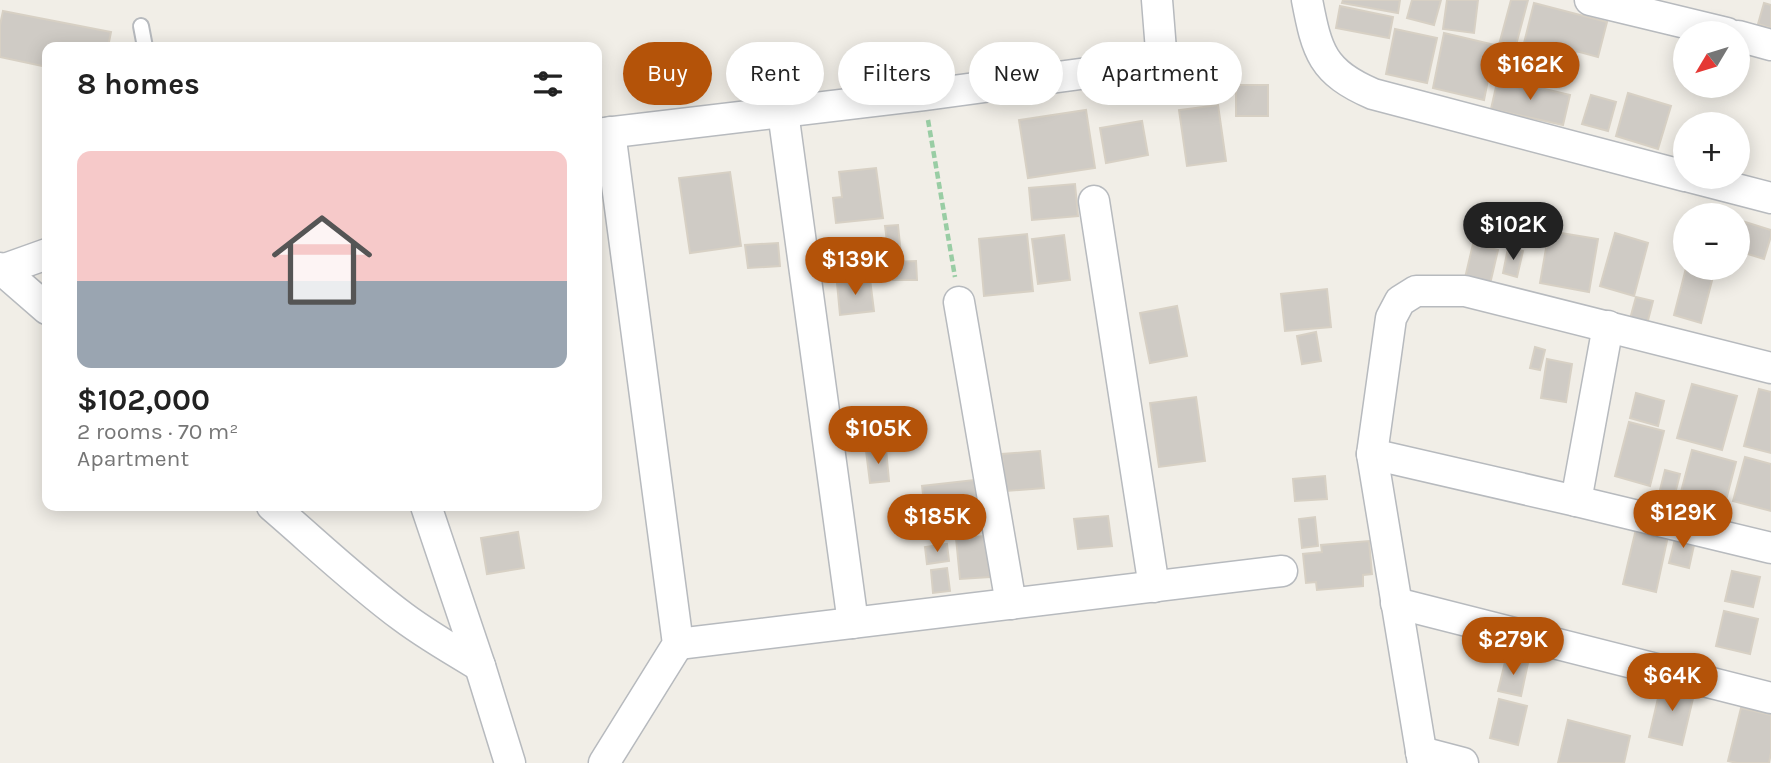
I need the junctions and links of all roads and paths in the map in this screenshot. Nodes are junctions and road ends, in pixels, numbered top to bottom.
1 (1157, 0) edge
2 (1307, 0) edge
3 (1590, 0) edge
4 (1677, 21) edge
5 (141, 26) dead end
6 (1750, 39) edge
7 (144, 42) edge
8 (1771, 45) edge
9 (955, 91) edge
10 (841, 105) edge
11 (926, 105) edge
12 (783, 112) junction
13 (604, 133) edge
14 (1673, 172) edge
15 (1737, 189) edge
16 (1771, 198) edge
17 (1094, 201) dead end
18 (42, 256) edge
19 (1, 269) edge
20 (959, 302) joint
21 (42, 305) edge
22 (1608, 326) junction
23 (1771, 368) edge
24 (1372, 454) junction
25 (1576, 500) junction
26 (278, 511) edge
27 (428, 511) edge
28 (1771, 548) edge
29 (1282, 571) dead end
30 (1154, 587) junction
31 (1396, 603) junction
32 (1011, 604) junction
33 (853, 623) junction
34 (678, 645) junction
35 (480, 666) junction
36 (1771, 698) edge
37 (1422, 758) edge
38 (510, 763) edge
39 (604, 763) edge
40 (1463, 763) edge

1 - 9 street
2 - 14 street
3 - 4 street
5 - 7 lane
6 - 8 street
10 - 12 street
11 - 20 path
12 - 13 street
12 - 33 street
13 - 34 street
15 - 16 street
17 - 30 street
18 - 19 street
19 - 21 street
20 - 32 street
22 - 23 street
22 - 24 street
22 - 25 street
24 - 25 street
24 - 31 street
25 - 28 street
26 - 35 street
27 - 35 street
29 - 30 street
30 - 32 street
31 - 36 street
31 - 37 street
32 - 33 street
33 - 34 street
34 - 39 street
35 - 38 street
37 - 40 street

